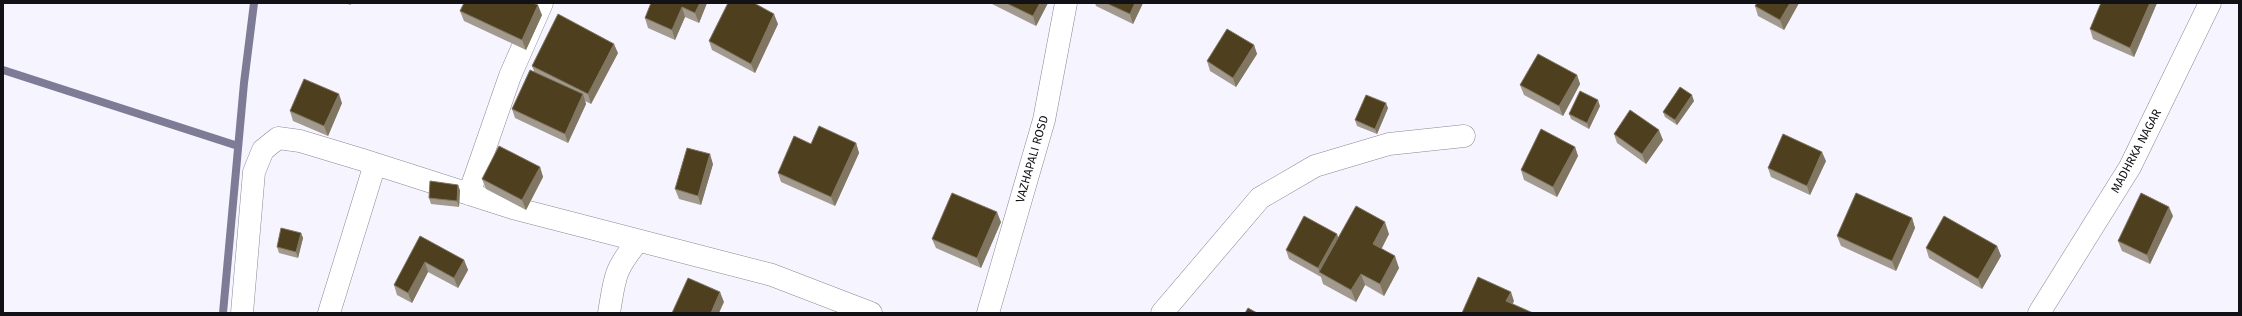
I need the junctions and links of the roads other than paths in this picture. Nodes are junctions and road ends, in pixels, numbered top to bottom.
1 (542, 3) edge
2 (1066, 3) edge
3 (2210, 3) edge
4 (1464, 136) dead end
5 (375, 164) junction
6 (469, 194) junction
7 (638, 241) junction
8 (242, 313) edge
9 (329, 313) edge
10 (609, 313) edge
11 (871, 313) edge
12 (988, 313) edge
13 (1162, 313) edge
14 (2039, 313) edge

1 - 6 street
2 - 12 street, VAZHAPALI ROSD
3 - 14 street, MADHRKA NAGAR
4 - 13 street
5 - 6 street
5 - 8 street
5 - 9 street
6 - 7 street
7 - 10 street
7 - 11 street

